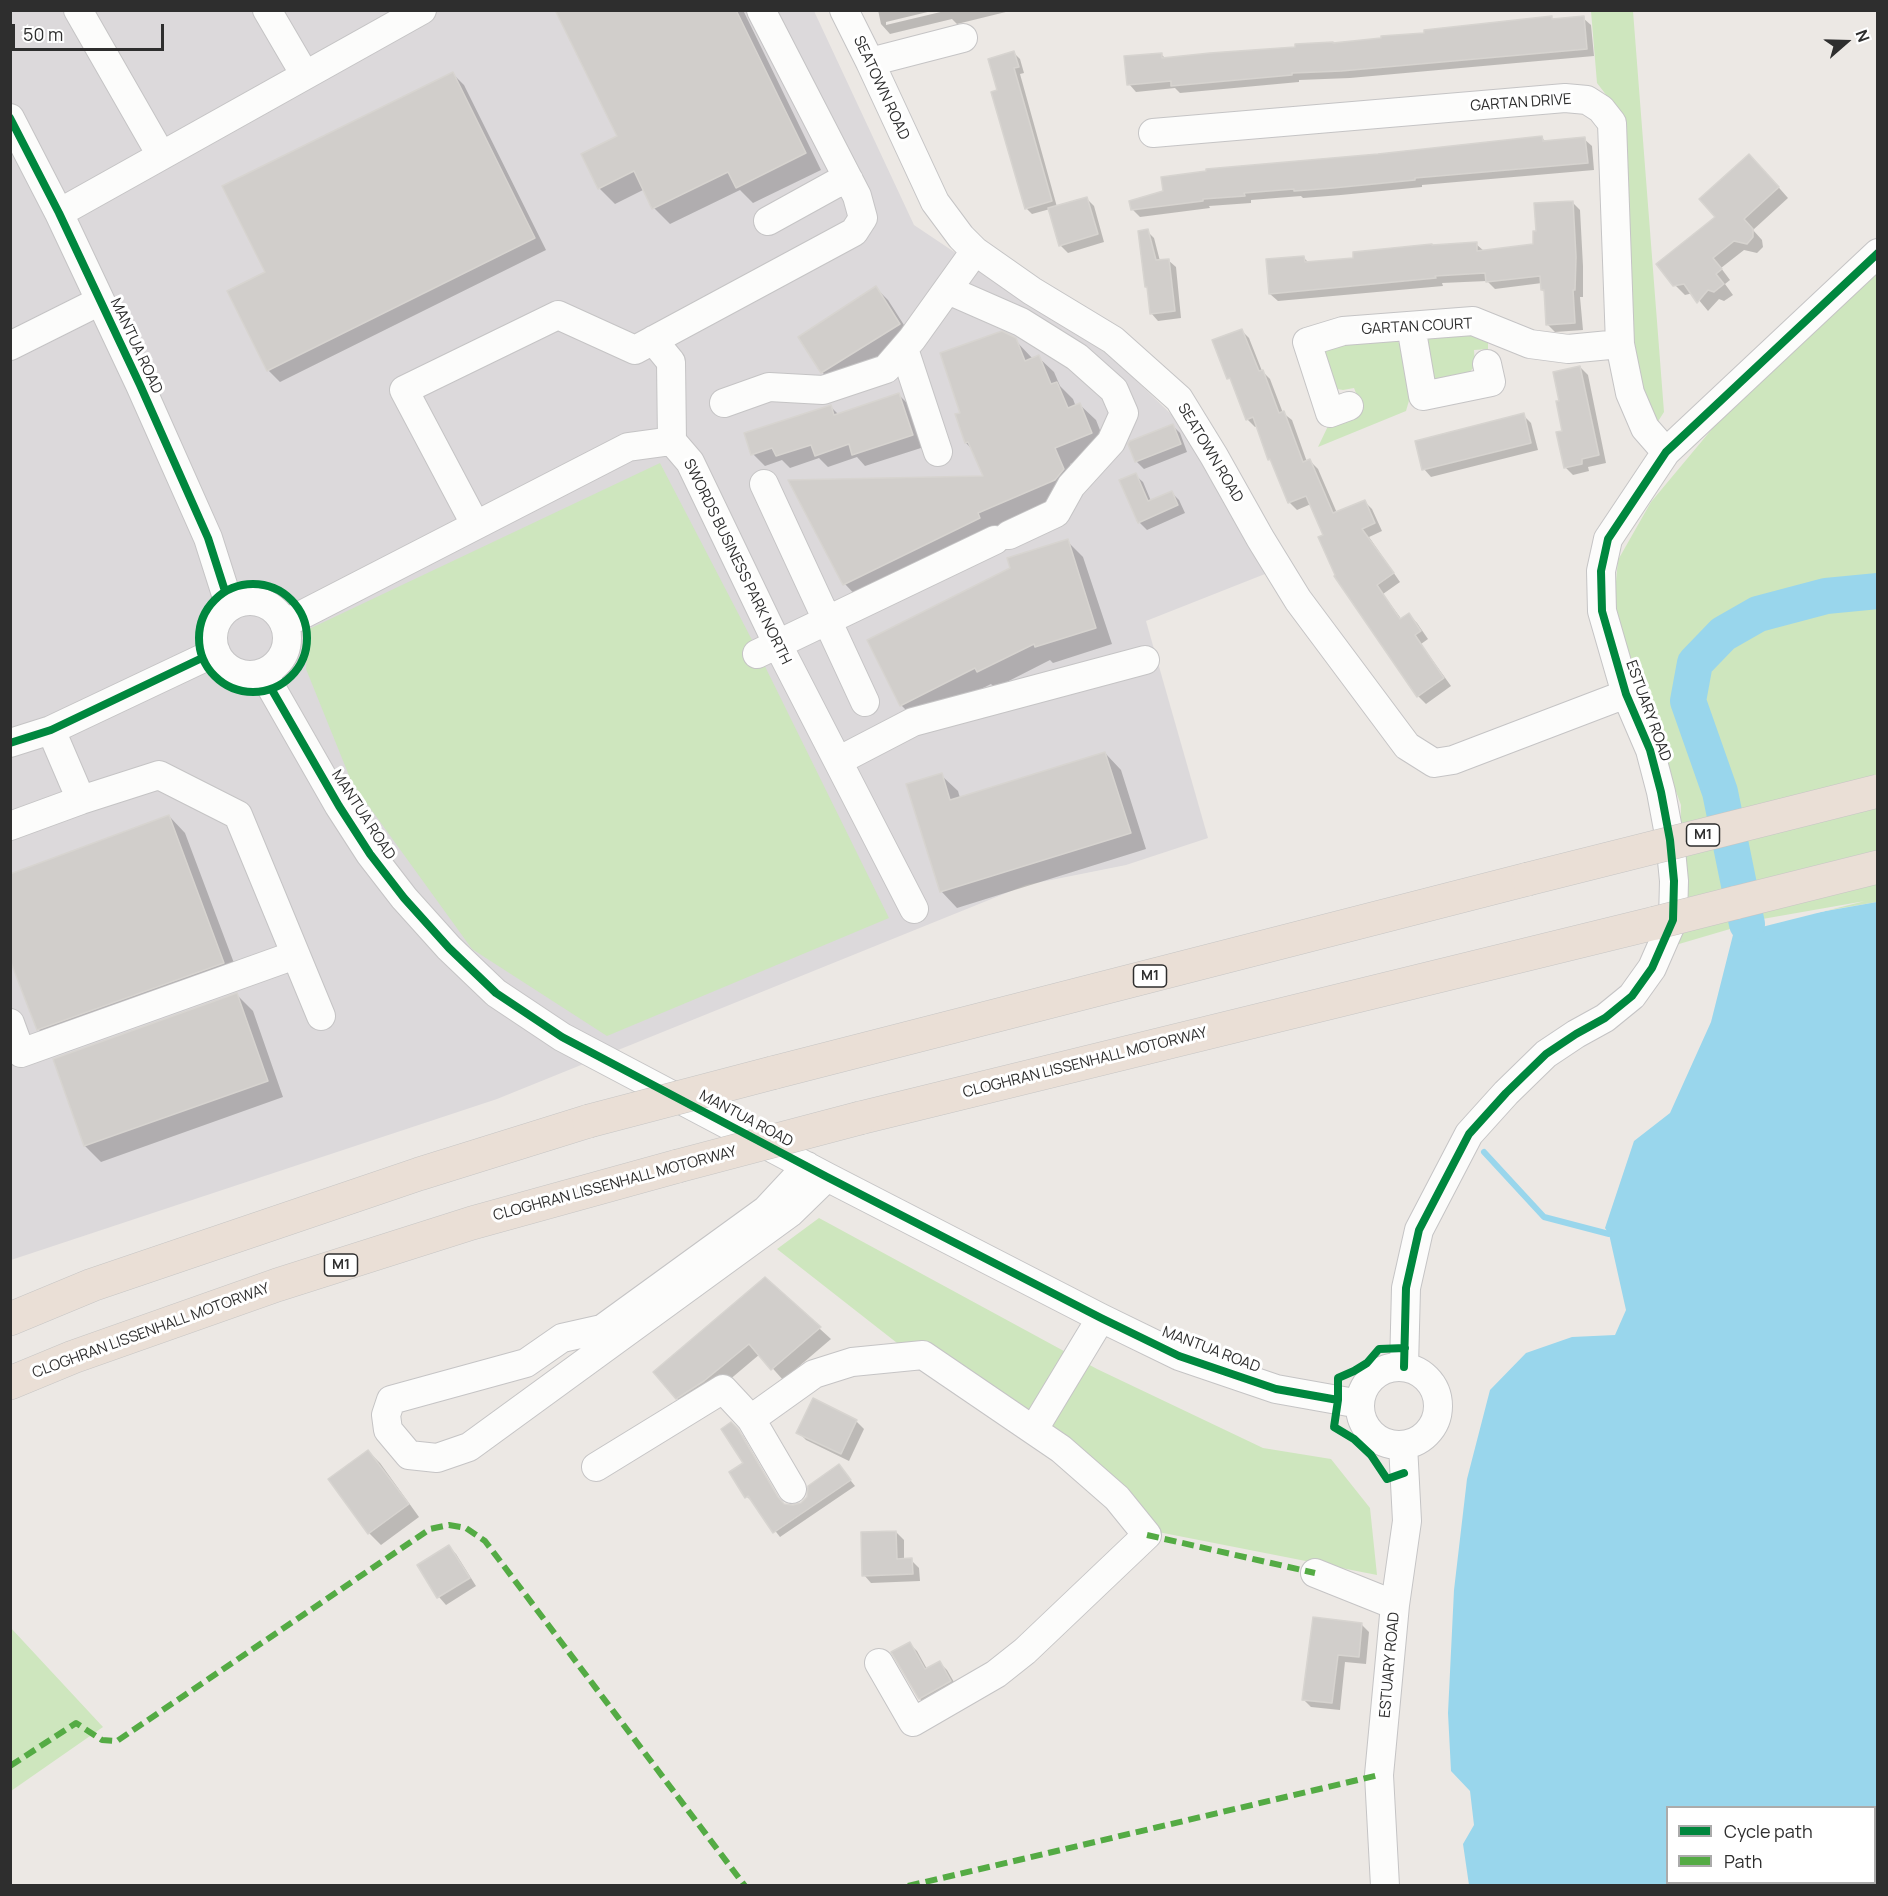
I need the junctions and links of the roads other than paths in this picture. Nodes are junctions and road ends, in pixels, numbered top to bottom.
1 (78, 10) edge
2 (267, 10) edge
3 (422, 10) edge
4 (761, 10) edge
5 (844, 10) edge
6 (374, 24) edge
7 (963, 39) dead end
8 (870, 62) junction
9 (304, 75) junction
10 (10, 118) edge
11 (1153, 133) dead end
12 (161, 155) junction
13 (849, 180) junction
14 (59, 213) junction
15 (768, 220) dead end
16 (975, 251) junction
17 (1878, 253) edge
18 (948, 290) junction
19 (100, 302) junction
20 (1411, 326) junction
21 (653, 340) junction
22 (1620, 344) junction
23 (10, 346) edge
24 (904, 349) junction
25 (1487, 364) dead end
26 (724, 403) dead end
27 (1349, 406) dead end
28 (672, 441) junction
29 (938, 452) dead end
30 (1666, 452) junction
31 (764, 484) dead end
32 (475, 524) junction
33 (230, 607) junction
34 (828, 622) junction
35 (284, 624) junction
36 (768, 650) junction
37 (216, 651) junction
38 (1145, 660) dead end
39 (262, 673) junction
40 (1626, 694) junction
41 (865, 702) dead end
42 (51, 730) junction
43 (10, 743) edge
44 (837, 761) junction
45 (1878, 791) edge
46 (81, 800) junction
47 (10, 826) edge
48 (1878, 867) edge
49 (914, 909) dead end
50 (296, 955) junction
51 (321, 1016) dead end
52 (10, 1023) edge
53 (817, 1172) junction
54 (1101, 1318) junction
55 (10, 1319) edge
56 (1404, 1367) junction
57 (10, 1383) edge
58 (1360, 1404) junction
59 (751, 1419) junction
60 (1034, 1429) junction
61 (1403, 1445) junction
62 (596, 1467) dead end
63 (792, 1489) dead end
64 (1316, 1572) dead end
65 (1395, 1605) junction
66 (879, 1663) dead end
67 (1385, 1886) edge

1 - 12 street
2 - 9 street
3 - 6 street
4 - 13 street
5 - 8 street, SEATOWN ROAD
6 - 9 street
7 - 8 street
8 - 16 street, SEATOWN ROAD
9 - 12 street
10 - 14 street, MANTUA ROAD
11 - 22 street, GARTAN DRIVE
12 - 14 street
13 - 15 street
13 - 21 street
14 - 19 street, MANTUA ROAD
16 - 18 street
16 - 40 street, SEATOWN ROAD
17 - 30 street, ESTUARY ROAD
18 - 24 street
18 - 34 street
19 - 23 street
19 - 33 street, MANTUA ROAD
20 - 22 street, GARTAN COURT
20 - 25 street
20 - 27 street, GARTAN COURT
21 - 28 street
21 - 32 street
22 - 30 street, GARTAN DRIVE
24 - 26 street
24 - 29 street
28 - 32 street
28 - 36 street, SWORDS BUSINESS PARK NORTH
30 - 40 street, ESTUARY ROAD
31 - 34 street
32 - 35 street
33 - 35 street
33 - 37 street
34 - 36 street
34 - 41 street
35 - 39 street
36 - 44 street, SWORDS BUSINESS PARK NORTH
37 - 39 street
37 - 42 street
38 - 44 street
39 - 53 street, MANTUA ROAD
40 - 56 street, ESTUARY ROAD
42 - 43 street
42 - 46 street
44 - 49 street, SWORDS BUSINESS PARK NORTH
45 - 55 highway, M1, bridge
46 - 47 street
46 - 50 street
48 - 57 highway, CLOGHRAN LISSENHALL MOTORWAY / M1, bridge
50 - 51 street
50 - 52 street
53 - 53 street
53 - 54 street, MANTUA ROAD
54 - 58 street, MANTUA ROAD
54 - 60 street
56 - 58 street
56 - 61 street
58 - 61 street
59 - 60 street
59 - 62 street
59 - 63 street
60 - 66 street
61 - 65 street, ESTUARY ROAD
64 - 65 street
65 - 67 street, ESTUARY ROAD

